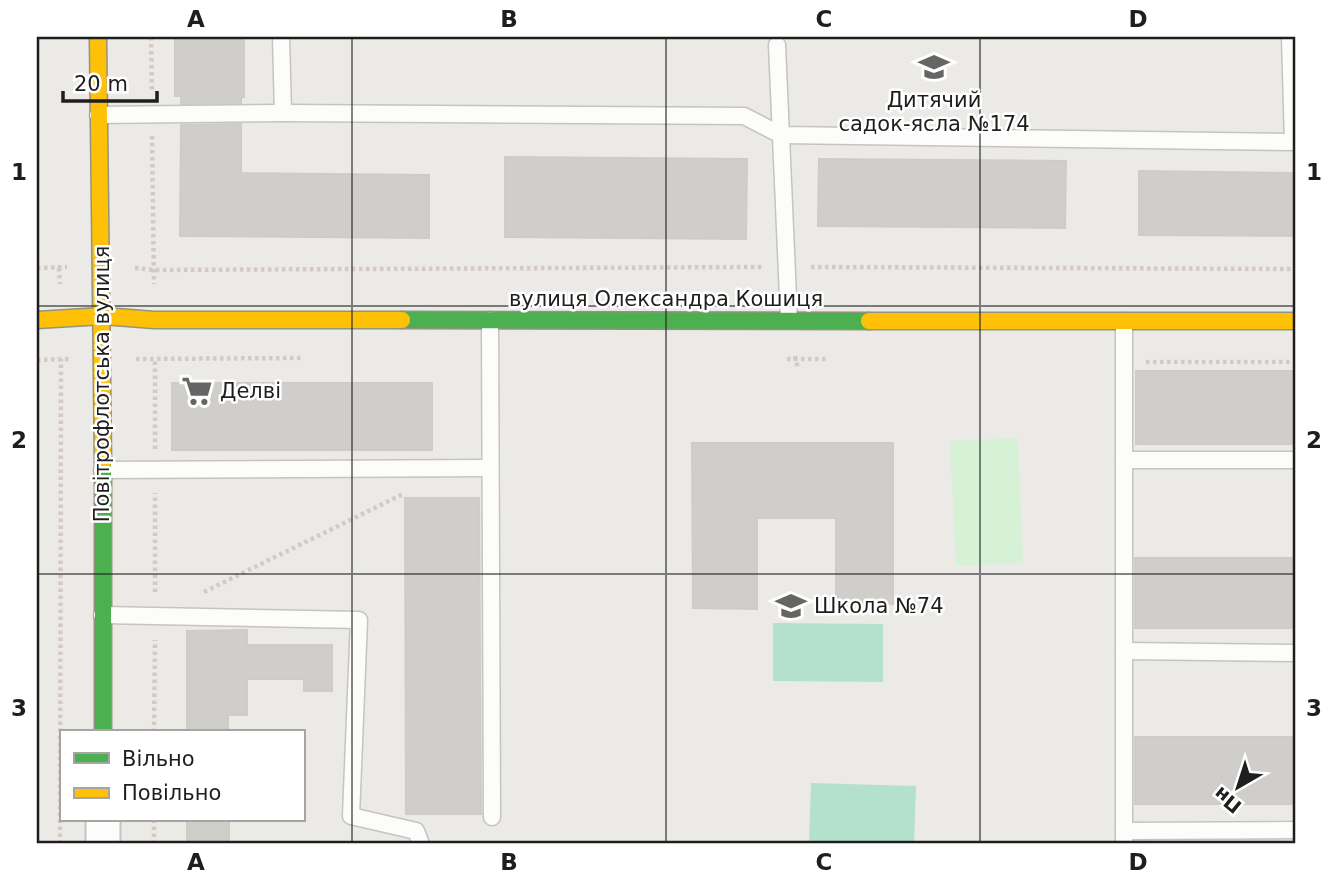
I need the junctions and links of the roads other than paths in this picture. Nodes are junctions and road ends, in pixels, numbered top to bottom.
1 (98, 37) edge
2 (281, 37) edge
3 (1290, 37) edge
4 (777, 45) dead end
5 (283, 113) junction
6 (98, 115) junction
7 (781, 135) junction
8 (103, 316) junction
9 (37, 320) edge
10 (489, 320) junction
11 (789, 320) junction
12 (1124, 321) junction
13 (1296, 321) edge
14 (1124, 460) junction
15 (1296, 460) edge
16 (490, 468) junction
17 (102, 470) junction
18 (102, 615) junction
19 (1124, 651) junction
20 (1296, 653) edge
21 (103, 730) edge
22 (492, 817) dead end
23 (103, 822) edge
24 (1296, 830) edge
25 (1124, 837) edge
26 (103, 844) edge
27 (421, 844) edge

1 - 6 street, Повітрофлотська вулиця
2 - 5 lane
3 - 7 lane
4 - 7 lane
5 - 6 lane
5 - 7 lane
6 - 8 street, Повітрофлотська вулиця
7 - 11 lane
8 - 9 street, вулиця Олександра Кошиця
8 - 10 street, вулиця Олександра Кошиця
8 - 17 street, Повітрофлотська вулиця
10 - 11 street, вулиця Олександра Кошиця
10 - 16 lane
11 - 12 street, вулиця Олександра Кошиця
12 - 13 street, вулиця Олександра Кошиця
12 - 14 lane
14 - 15 lane
14 - 19 lane
16 - 17 lane
16 - 22 lane
17 - 18 street, Повітрофлотська вулиця
18 - 21 street, Повітрофлотська вулиця
18 - 27 lane
19 - 20 lane
19 - 25 lane
23 - 26 street
24 - 25 lane

